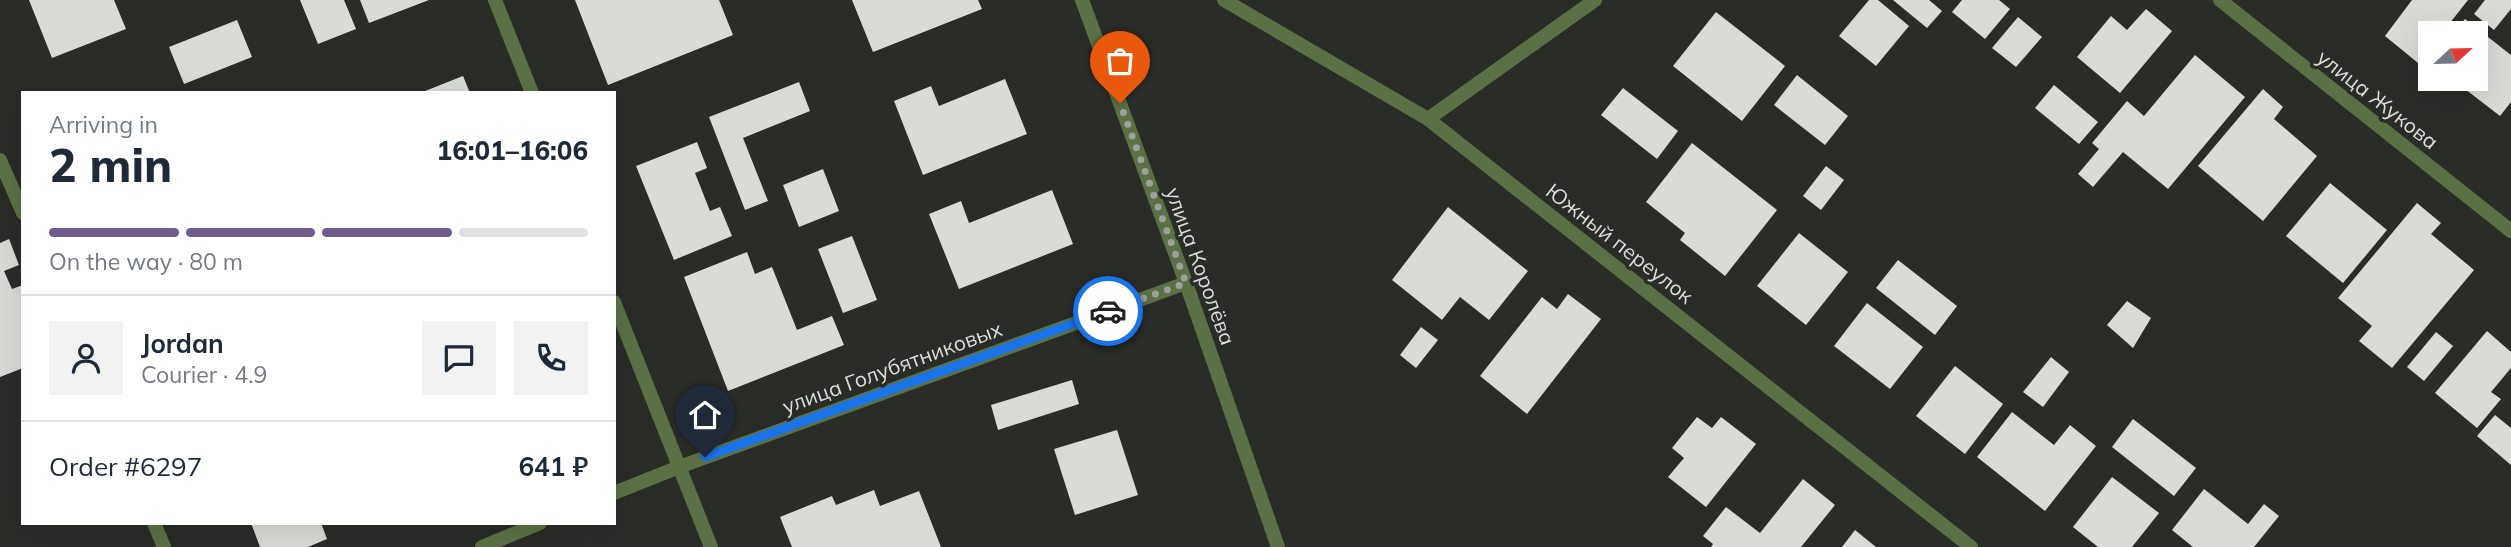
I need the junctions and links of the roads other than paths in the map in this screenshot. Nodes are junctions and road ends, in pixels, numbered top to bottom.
1 (495, 0) edge
2 (1082, 0) edge
3 (1224, 0) edge
4 (1595, 0) edge
5 (2220, 0) edge
6 (531, 91) edge
7 (1428, 119) junction
8 (0, 160) edge
9 (21, 209) edge
10 (2511, 231) edge
11 (1186, 283) junction
12 (616, 307) edge
13 (679, 467) junction
14 (616, 492) edge
15 (155, 525) edge
16 (535, 525) edge
17 (164, 547) edge
18 (482, 547) edge
19 (711, 547) edge
20 (1278, 547) edge
21 (1971, 547) edge

1 - 6 street
2 - 11 street, улица Королёва
3 - 7 street, Южный переулок
4 - 7 street
5 - 10 street, улица Жукова
7 - 21 street, Южный переулок
8 - 9 street
11 - 13 street, улица Голубятниковых
11 - 20 street, улица Королёва
12 - 13 street
13 - 14 street, улица Голубятниковых
13 - 19 street
15 - 17 street
16 - 18 street

